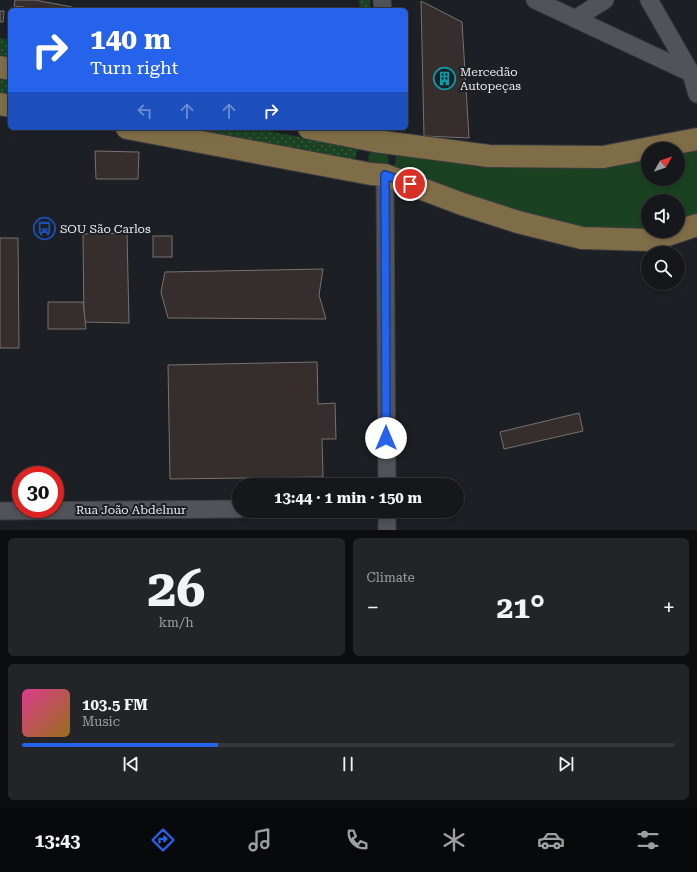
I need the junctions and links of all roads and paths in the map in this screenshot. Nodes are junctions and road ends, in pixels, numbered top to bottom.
1 (535, 0) edge
2 (605, 0) edge
3 (649, 0) edge
4 (575, 19) junction
5 (694, 71) edge
6 (697, 94) edge
7 (138, 130) edge
8 (325, 130) edge
9 (383, 137) edge
10 (697, 139) edge
11 (378, 175) junction
12 (697, 225) edge
13 (387, 478) edge
14 (232, 509) edge
15 (0, 511) edge
16 (387, 518) edge
17 (387, 530) edge

1 - 4 street
2 - 4 street
3 - 5 street
4 - 5 street
5 - 6 street
7 - 11 main road
8 - 9 main road
9 - 10 main road
9 - 11 main road
11 - 12 main road
11 - 13 street
14 - 15 street, Rua João Abdelnur
16 - 17 street

